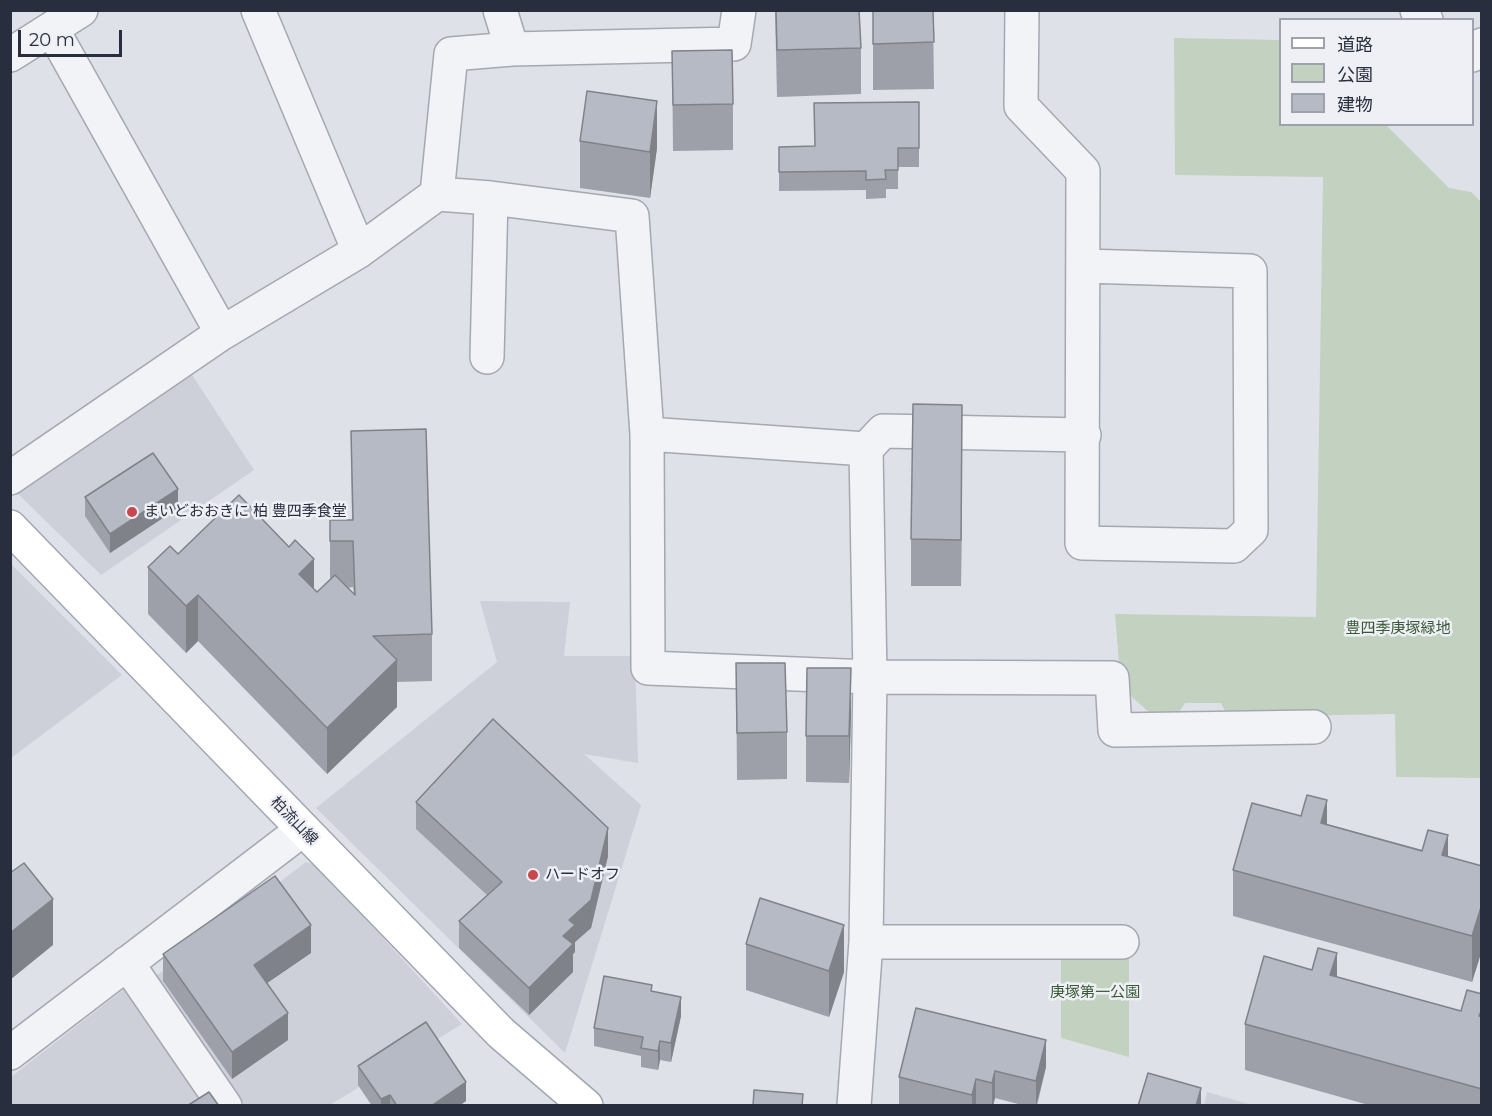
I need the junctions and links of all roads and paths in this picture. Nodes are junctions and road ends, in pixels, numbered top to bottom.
1 (81, 10) edge
2 (258, 10) edge
3 (500, 10) edge
4 (739, 10) edge
5 (1022, 10) edge
6 (52, 29) junction
7 (512, 49) junction
8 (10, 55) edge
9 (437, 194) junction
10 (491, 198) junction
11 (358, 251) junction
12 (1084, 266) junction
13 (222, 333) junction
14 (488, 357) dead end
15 (647, 434) junction
16 (1084, 435) junction
17 (866, 448) junction
18 (10, 478) edge
19 (10, 527) edge
20 (870, 677) junction
21 (1314, 728) dead end
22 (302, 830) junction
23 (866, 942) junction
24 (1122, 942) dead end
25 (127, 963) junction
26 (10, 1053) edge
27 (225, 1106) edge
28 (586, 1106) edge
29 (854, 1106) edge

1 - 6 street
2 - 11 street
3 - 7 street
4 - 7 street
5 - 12 street
6 - 8 street
6 - 13 street
7 - 9 street
9 - 10 street
9 - 11 street
10 - 14 street
10 - 15 street
11 - 13 street
12 - 16 street
12 - 16 street
13 - 18 street
15 - 17 street
15 - 20 street
16 - 17 street
17 - 20 street
19 - 22 main road, 柏流山線
20 - 21 street
20 - 23 street
22 - 25 street
22 - 28 main road, 柏流山線
23 - 24 street
23 - 29 street
25 - 26 street
25 - 27 street

